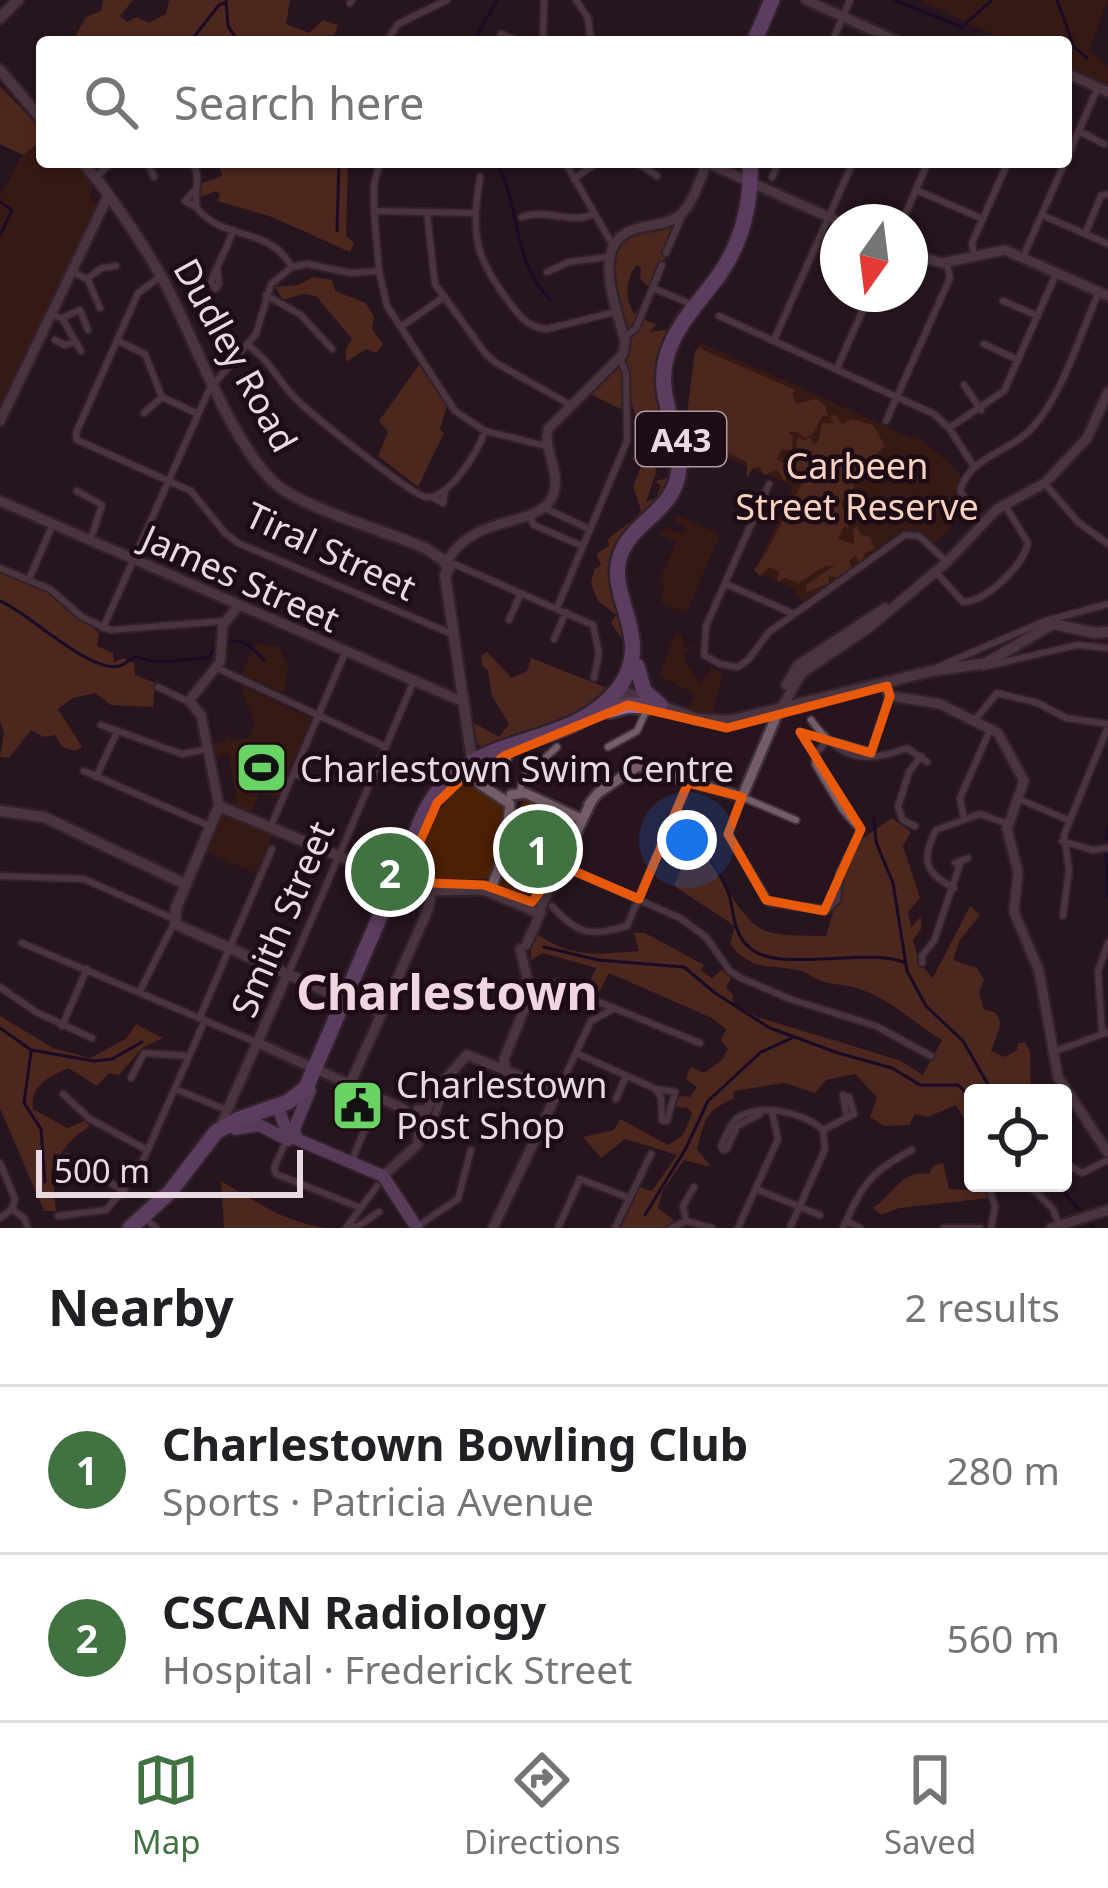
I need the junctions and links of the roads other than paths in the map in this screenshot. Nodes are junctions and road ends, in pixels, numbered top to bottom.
1 (17, 0) edge
2 (447, 0) edge
3 (544, 0) edge
4 (775, 0) edge
5 (806, 0) edge
6 (850, 0) edge
7 (582, 2) edge
8 (843, 16) junction
9 (0, 18) edge
10 (501, 34) dead end
11 (390, 36) edge
12 (506, 36) edge
13 (543, 36) edge
14 (590, 36) edge
15 (760, 36) edge
16 (835, 36) edge
17 (886, 36) edge
18 (0, 70) edge
19 (1072, 77) edge
20 (1103, 90) edge
21 (36, 113) edge
22 (1079, 130) junction
23 (1104, 145) dead end
24 (1072, 146) edge
25 (88, 168) edge
26 (106, 168) edge
27 (150, 168) edge
28 (194, 168) edge
29 (378, 168) edge
30 (568, 168) edge
31 (589, 168) edge
32 (645, 168) edge
33 (705, 168) edge
34 (725, 168) edge
35 (755, 168) edge
36 (772, 168) edge
37 (850, 168) edge
38 (925, 168) edge
39 (1006, 168) edge
40 (1062, 168) edge
41 (657, 176) dead end
42 (96, 177) junction
43 (154, 177) dead end
44 (480, 177) dead end
45 (574, 178) junction
46 (759, 180) junction
47 (916, 190) junction
48 (1108, 194) edge
49 (108, 196) junction
50 (835, 204) edge
51 (910, 204) edge
52 (374, 211) junction
53 (820, 212) edge
54 (427, 213) junction
55 (474, 213) junction
56 (682, 213) junction
57 (593, 214) junction
58 (1042, 215) junction
59 (522, 217) dead end
60 (983, 219) junction
61 (233, 230) junction
62 (1084, 234) junction
63 (820, 237) edge
64 (612, 244) junction
65 (1108, 244) edge
66 (666, 253) dead end
67 (974, 255) junction
68 (608, 257) junction
69 (1023, 257) junction
70 (928, 260) edge
71 (947, 262) junction
72 (662, 265) dead end
73 (116, 266) dead end
74 (217, 267) dead end
75 (292, 267) junction
76 (70, 271) junction
77 (379, 272) junction
78 (547, 272) dead end
79 (1056, 272) junction
80 (160, 277) junction
81 (88, 278) junction
82 (653, 288) junction
83 (1103, 294) edge
84 (266, 295) junction
85 (444, 297) junction
86 (1003, 301) dead end
87 (686, 302) dead end
88 (100, 308) dead end
89 (618, 311) junction
90 (862, 312) edge
91 (56, 316) junction
92 (719, 316) dead end
93 (1038, 316) junction
94 (401, 326) junction
95 (88, 330) dead end
96 (624, 338) junction
97 (55, 340) dead end
98 (117, 340) junction
99 (774, 340) junction
100 (74, 342) junction
101 (984, 344) dead end
102 (248, 346) junction
103 (332, 350) dead end
104 (81, 351) dead end
105 (620, 358) junction
106 (1018, 360) junction
107 (837, 368) junction
108 (964, 385) dead end
109 (213, 388) junction
110 (1108, 392) edge
111 (896, 396) junction
112 (162, 397) junction
113 (569, 404) junction
114 (981, 410) junction
115 (144, 413) dead end
116 (198, 414) junction
117 (0, 421) edge
118 (886, 421) dead end
119 (949, 428) junction
120 (485, 431) junction
121 (546, 446) junction
122 (973, 465) junction
123 (169, 481) junction
124 (1045, 483) junction
125 (770, 484) dead end
126 (76, 491) dead end
127 (0, 501) edge
128 (1005, 505) junction
129 (545, 508) junction
130 (529, 515) junction
131 (53, 524) junction
132 (983, 524) junction
133 (589, 529) junction
134 (90, 541) junction
135 (1108, 544) edge
136 (582, 546) junction
137 (134, 560) junction
138 (447, 562) junction
139 (947, 562) junction
140 (0, 568) edge
141 (934, 572) junction
142 (28, 580) junction
143 (726, 584) junction
144 (521, 593) junction
145 (903, 596) junction
146 (1108, 604) edge
147 (238, 606) junction
148 (556, 608) junction
149 (566, 612) junction
150 (795, 614) junction
151 (509, 620) dead end
152 (225, 621) junction
153 (1046, 623) junction
154 (103, 628) junction
155 (1108, 632) edge
156 (452, 634) junction
157 (554, 639) dead end
158 (1108, 648) edge
159 (345, 653) junction
160 (982, 664) junction
161 (638, 666) junction
162 (217, 668) junction
163 (941, 670) junction
164 (594, 678) dead end
165 (413, 683) junction
166 (792, 686) junction
167 (158, 688) dead end
168 (888, 688) junction
169 (625, 690) junction
170 (189, 701) junction
171 (461, 701) junction
172 (801, 702) junction
173 (654, 706) junction
174 (610, 710) junction
175 (779, 710) junction
176 (318, 716) junction
177 (758, 721) junction
178 (811, 721) dead end
179 (973, 724) junction
180 (101, 725) dead end
181 (1108, 725) edge
182 (990, 730) junction
183 (117, 731) junction
184 (771, 731) junction
185 (466, 735) joint
186 (827, 740) junction
187 (386, 747) junction
188 (557, 747) dead end
189 (608, 747) dead end
190 (208, 749) junction
191 (870, 754) junction
192 (480, 764) junction
193 (377, 767) junction
194 (84, 771) dead end
195 (294, 773) junction
196 (97, 776) junction
197 (443, 782) junction
198 (688, 783) junction
199 (515, 796) junction
200 (742, 797) junction
201 (1019, 799) junction
202 (219, 806) junction
203 (0, 811) edge
204 (582, 817) junction
205 (964, 818) junction
206 (796, 820) dead end
207 (1067, 820) junction
208 (1008, 824) junction
209 (271, 826) junction
210 (915, 826) dead end
211 (212, 827) junction
212 (1063, 841) junction
213 (1108, 848) edge
214 (272, 849) dead end
215 (504, 853) junction
216 (339, 856) junction
217 (961, 860) dead end
218 (561, 866) junction
219 (0, 876) edge
220 (398, 881) junction
221 (185, 884) junction
222 (954, 888) junction
223 (433, 889) junction
224 (491, 889) junction
225 (639, 899) junction
226 (538, 906) junction
227 (1063, 916) dead end
228 (174, 921) junction
229 (22, 943) dead end
230 (1108, 943) edge
231 (229, 949) junction
232 (922, 963) dead end
233 (87, 969) junction
234 (287, 975) junction
235 (547, 982) dead end
236 (0, 989) edge
237 (140, 991) junction
238 (348, 1001) junction
239 (618, 1007) junction
240 (381, 1013) junction
241 (202, 1018) junction
242 (62, 1026) junction
243 (1105, 1032) edge
244 (92, 1038) dead end
245 (257, 1043) junction
246 (700, 1043) dead end
247 (1053, 1052) junction
248 (575, 1053) junction
249 (189, 1056) junction
250 (931, 1056) dead end
251 (506, 1067) junction
252 (317, 1070) junction
253 (449, 1073) junction
254 (626, 1076) junction
255 (131, 1078) dead end
256 (350, 1084) junction
257 (175, 1089) junction
258 (656, 1089) junction
259 (310, 1090) junction
260 (558, 1091) junction
261 (63, 1094) dead end
262 (377, 1095) junction
263 (616, 1099) dead end
264 (277, 1110) junction
265 (772, 1112) junction
266 (419, 1114) junction
267 (760, 1114) junction
268 (847, 1118) dead end
269 (230, 1122) junction
270 (823, 1130) junction
271 (420, 1137) junction
272 (290, 1141) junction
273 (148, 1150) junction
274 (471, 1150) dead end
275 (912, 1150) dead end
276 (651, 1154) dead end
277 (1108, 1156) edge
278 (67, 1157) dead end
279 (0, 1163) edge
280 (351, 1163) junction
281 (1072, 1167) edge
282 (380, 1181) junction
283 (694, 1186) dead end
284 (755, 1189) junction
285 (124, 1191) junction
286 (990, 1192) edge
287 (1036, 1192) edge
288 (628, 1198) junction
289 (361, 1208) junction
290 (799, 1208) junction
291 (12, 1209) junction
292 (1108, 1210) edge
293 (379, 1212) dead end
294 (820, 1215) dead end
295 (58, 1216) dead end
296 (0, 1218) edge
297 (686, 1221) junction
298 (349, 1223) edge
299 (143, 1224) edge
300 (844, 1224) edge
301 (1055, 1226) edge
302 (416, 1227) edge
303 (28, 1228) edge
304 (493, 1228) edge
305 (558, 1228) edge
306 (615, 1228) edge
307 (671, 1228) edge
308 (712, 1228) edge
309 (738, 1228) edge
310 (790, 1228) edge
311 (860, 1228) edge
312 (944, 1228) edge
313 (980, 1228) edge
314 (991, 1228) edge

1 - 9 main road
2 - 11 street
3 - 13 street
4 - 15 highway
5 - 8 street
6 - 8 street
7 - 14 street
8 - 16 street
8 - 17 street
10 - 12 street
18 - 21 main road
19 - 20 street
20 - 22 street
22 - 23 street
22 - 24 street
25 - 42 main road, Dudley Road
26 - 42 street
27 - 43 street
28 - 61 street
29 - 52 street
30 - 45 street
31 - 45 street
32 - 41 street
33 - 56 street
34 - 46 street
35 - 46 highway, A43
36 - 46 street
37 - 50 street
38 - 47 street
39 - 60 street
40 - 58 street
42 - 49 main road, Dudley Road
44 - 55 street
45 - 57 street
46 - 53 street
46 - 161 highway, A43
46 - 169 highway, A43
47 - 51 street
47 - 60 street
48 - 62 street
49 - 76 street
49 - 80 main road, Dudley Road
52 - 54 street
52 - 77 street
54 - 55 street
54 - 85 street
55 - 89 street
56 - 64 street
56 - 66 street
57 - 59 street
57 - 64 street
58 - 62 street
58 - 69 street
60 - 67 street
61 - 74 street
61 - 75 street
62 - 65 street
63 - 99 street
64 - 68 street
67 - 69 street
67 - 71 street
68 - 78 street
68 - 89 street
69 - 79 street
70 - 71 street
71 - 111 street
72 - 82 street
73 - 81 street
75 - 77 street
75 - 84 street
76 - 81 street
76 - 91 street
77 - 94 street
79 - 83 street
79 - 93 street
80 - 98 street
80 - 109 main road, Dudley Road
81 - 88 street
82 - 87 street
82 - 96 street
83 - 122 street
84 - 102 street
84 - 103 street
85 - 94 street
85 - 113 street
86 - 93 street
89 - 96 street
90 - 107 street
91 - 95 street
91 - 100 street
91 - 117 street
92 - 99 street
93 - 106 street
94 - 120 street
96 - 105 street
97 - 100 street
98 - 112 street
98 - 123 street, Tiral Street
99 - 107 street
100 - 104 street
101 - 106 street
102 - 109 street
102 - 120 street
105 - 113 street
105 - 133 street
106 - 114 street
107 - 111 street
108 - 114 street
109 - 116 street
109 - 138 main road, Dudley Road
110 - 124 street
111 - 118 street
111 - 119 street
112 - 115 street
112 - 116 street
113 - 121 street
114 - 119 street
116 - 123 street
119 - 122 street
120 - 121 street
121 - 129 street
122 - 132 street
123 - 137 street
123 - 156 street, Tiral Street
124 - 128 street
124 - 135 street
125 - 143 street
126 - 134 street
127 - 131 street, James Street
128 - 132 street
128 - 141 street
129 - 130 street
129 - 133 street
130 - 136 street
130 - 138 street
131 - 134 street, James Street
131 - 142 street
132 - 139 street
133 - 136 street
134 - 137 street, James Street
136 - 148 street
137 - 147 street, James Street
137 - 154 street
138 - 144 street
138 - 156 main road
139 - 141 street
139 - 150 street
140 - 142 street
141 - 145 street
142 - 154 street
143 - 150 street
143 - 150 street
144 - 148 street
144 - 151 street
145 - 166 street
145 - 175 street
146 - 153 street
147 - 152 street
147 - 159 street, James Street
148 - 149 street
149 - 157 street
149 - 164 street
152 - 154 street
152 - 162 street
153 - 155 main road
153 - 160 main road
153 - 163 street
156 - 171 main road
158 - 160 street
159 - 165 street, James Street
159 - 176 street
160 - 163 main road
161 - 169 highway, A43
161 - 173 highway
162 - 170 street
162 - 176 street
163 - 168 main road
165 - 171 street, James Street
165 - 187 street, Smith Street
166 - 172 main road
166 - 175 street
167 - 170 street
168 - 172 main road
168 - 175 main road
168 - 179 street
168 - 191 street
169 - 173 main road
169 - 174 highway, A43
169 - 192 highway, A43
170 - 190 street
171 - 185 main road
172 - 175 main road
173 - 174 highway
173 - 175 main road
173 - 177 main road
173 - 189 street
174 - 192 highway, A43
175 - 177 main road
175 - 184 street
176 - 187 street
176 - 195 street
177 - 184 main road
178 - 186 street
179 - 181 street
179 - 182 street
180 - 183 street
181 - 207 street
182 - 201 street
182 - 205 street
183 - 190 street
183 - 196 street
184 - 200 street
185 - 192 highway
186 - 191 street
186 - 200 street
187 - 193 street, Smith Street
188 - 199 street
190 - 202 street
191 - 210 street
192 - 197 highway, A43
192 - 199 street
192 - 215 street
192 - 220 highway, A43
193 - 195 street
193 - 197 street
193 - 216 street, Smith Street
194 - 196 street
195 - 209 street
196 - 211 street
197 - 220 highway, A43
198 - 200 street
198 - 204 street
198 - 225 street
199 - 204 street
199 - 215 street
200 - 206 street
201 - 207 street
201 - 208 street
202 - 209 main road
202 - 211 main road
203 - 221 main road
204 - 218 street
205 - 208 street
205 - 222 street
207 - 212 street
208 - 247 street
209 - 216 main road
211 - 221 main road
212 - 213 street
212 - 227 street
214 - 231 street
215 - 224 street
216 - 220 main road
216 - 234 street, Smith Street
217 - 222 street
218 - 225 street
218 - 226 street
219 - 228 street
220 - 223 street
220 - 238 highway, A43
221 - 228 main road
222 - 232 street
223 - 224 street
223 - 240 street
224 - 226 street
225 - 226 street
225 - 250 street
226 - 251 street
228 - 231 main road
228 - 237 street
229 - 233 street
230 - 243 street
231 - 234 main road
231 - 241 street
233 - 237 street
233 - 242 street
234 - 238 main road
234 - 245 street, Smith Street
235 - 239 street
236 - 242 street
237 - 241 street
238 - 240 street
238 - 252 highway, A43
239 - 246 street
239 - 248 street
240 - 256 street
241 - 245 street
241 - 249 street
242 - 244 street
243 - 247 street
245 - 252 street
245 - 269 street, Smith Street
247 - 277 street
248 - 254 street
248 - 260 street
249 - 255 street
249 - 257 street
251 - 253 street
251 - 260 street
251 - 266 street
252 - 256 street
252 - 259 highway, A43
252 - 264 highway, A43
253 - 266 street
253 - 271 street
254 - 258 street
254 - 263 street
256 - 262 street
257 - 269 street
257 - 273 street
258 - 258 street
259 - 264 highway, A43
259 - 272 main road
260 - 304 street
261 - 273 street
262 - 266 street
262 - 280 street
264 - 269 highway, A43
264 - 272 main road
265 - 267 street
265 - 270 street
265 - 284 street
266 - 271 street
267 - 267 street
268 - 270 street
269 - 272 main road
269 - 299 highway, A43
270 - 290 street
271 - 282 street
272 - 280 main road
272 - 282 main road
272 - 289 street
273 - 285 street
274 - 302 street
275 - 300 street
276 - 288 street
277 - 281 street
278 - 285 street
279 - 291 street
280 - 282 main road
282 - 289 street
282 - 302 main road
283 - 297 street
284 - 290 street
284 - 309 street
285 - 295 street
286 - 314 street
287 - 301 street
288 - 305 street
288 - 306 street
289 - 298 street
290 - 294 street
290 - 310 street
291 - 296 street
291 - 303 street
292 - 301 street
293 - 298 street
297 - 307 street
297 - 308 street
300 - 311 street
312 - 313 street

